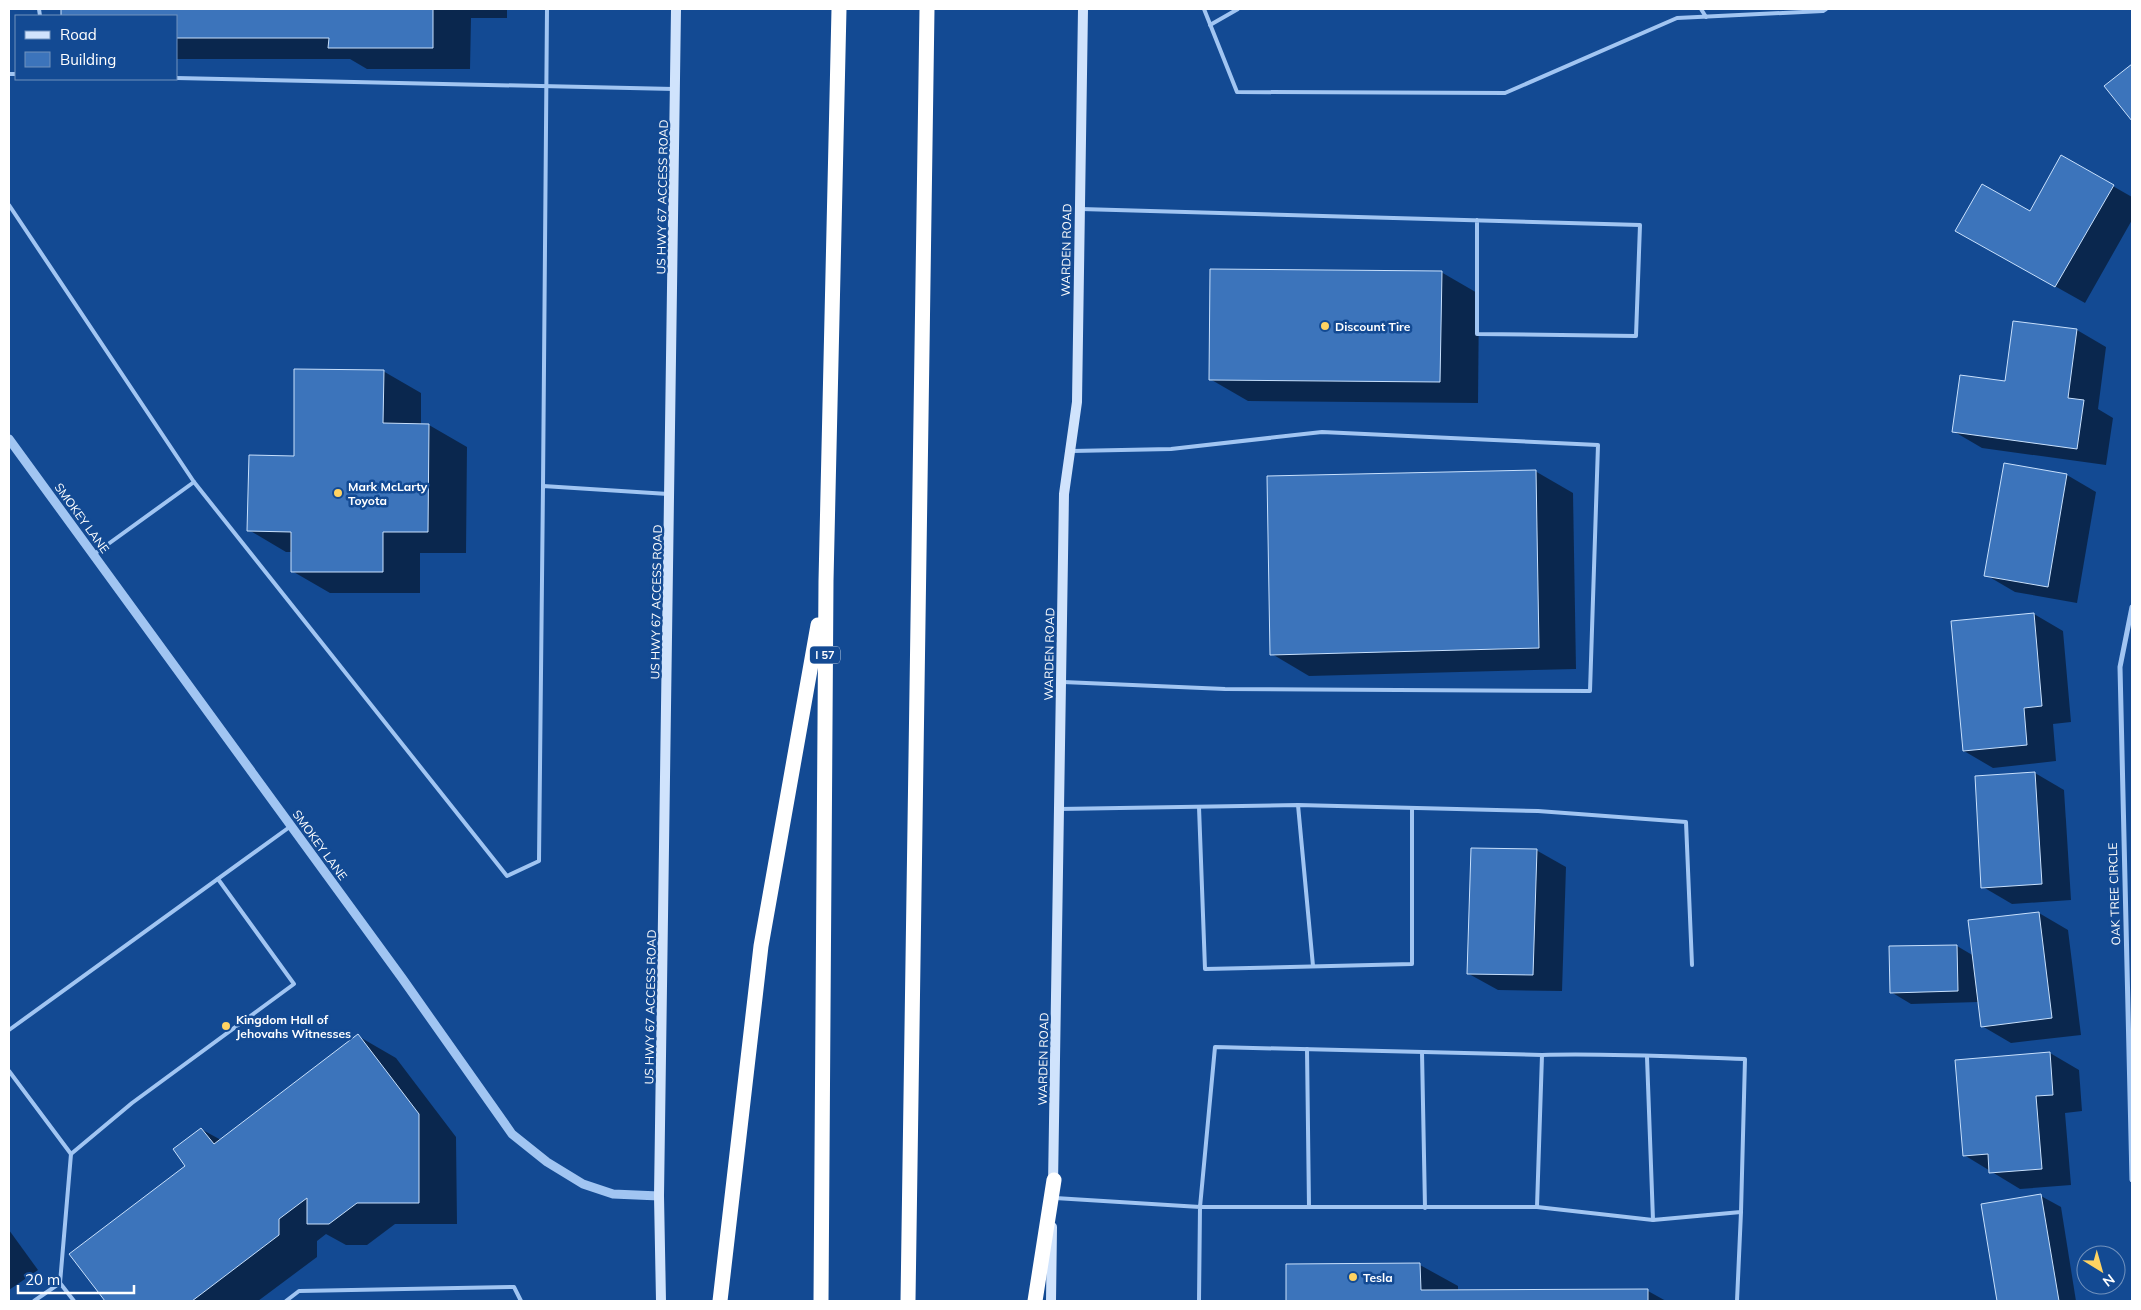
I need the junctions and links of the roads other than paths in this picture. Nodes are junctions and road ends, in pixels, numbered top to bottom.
1 (547, 9) edge
2 (676, 9) edge
3 (839, 9) edge
4 (927, 9) edge
5 (1083, 9) edge
6 (1204, 9) edge
7 (1238, 9) edge
8 (1701, 9) edge
9 (1826, 9) edge
10 (1706, 17) junction
11 (1210, 25) junction
12 (178, 78) edge
13 (546, 87) junction
14 (676, 89) junction
15 (9, 205) edge
16 (1079, 209) junction
17 (1477, 220) junction
18 (9, 439) edge
19 (1070, 451) junction
20 (194, 482) junction
21 (543, 486) junction
22 (670, 494) junction
23 (93, 555) junction
24 (826, 581) junction
25 (2132, 607) edge
26 (1061, 682) junction
27 (1298, 805) junction
28 (1199, 807) junction
29 (1059, 809) junction
30 (1412, 809) junction
31 (291, 826) junction
32 (218, 879) junction
33 (1692, 965) dead end
34 (1313, 966) junction
35 (9, 1030) edge
36 (1307, 1049) junction
37 (1422, 1052) junction
38 (1542, 1055) junction
39 (1647, 1057) junction
40 (9, 1071) edge
41 (71, 1154) junction
42 (1054, 1180) junction
43 (2132, 1180) edge
44 (659, 1196) junction
45 (1053, 1198) junction
46 (1200, 1207) junction
47 (1309, 1207) junction
48 (1537, 1207) junction
49 (1425, 1208) junction
50 (1741, 1212) junction
51 (1653, 1220) junction
52 (60, 1283) junction
53 (34, 1301) edge
54 (74, 1301) edge
55 (286, 1301) edge
56 (521, 1301) edge
57 (661, 1301) edge
58 (720, 1301) edge
59 (821, 1301) edge
60 (908, 1301) edge
61 (1035, 1301) edge
62 (1051, 1301) edge
63 (1199, 1301) edge
64 (1737, 1301) edge

1 - 13 lane
2 - 14 main road, US HWY 67 ACCESS ROAD
3 - 24 highway, I 57
4 - 60 highway
5 - 16 main road, WARDEN ROAD
6 - 11 lane
7 - 11 lane
8 - 10 lane
9 - 10 lane
10 - 11 lane
12 - 13 lane
13 - 14 lane
13 - 21 lane
14 - 22 main road, US HWY 67 ACCESS ROAD
15 - 20 lane
16 - 17 lane
16 - 19 main road, WARDEN ROAD
17 - 17 lane
18 - 23 street, SMOKEY LANE
19 - 26 main road, WARDEN ROAD
19 - 26 lane
20 - 21 lane
20 - 23 lane
21 - 22 lane
22 - 44 main road, US HWY 67 ACCESS ROAD
23 - 31 street, SMOKEY LANE
24 - 58 highway
24 - 59 highway, I 57
25 - 43 street, OAK TREE CIRCLE
26 - 29 main road, WARDEN ROAD
27 - 28 lane
27 - 30 lane
27 - 34 lane
28 - 29 lane
28 - 34 lane
29 - 42 main road, WARDEN ROAD
30 - 33 lane
30 - 34 lane
31 - 32 lane
31 - 44 street, SMOKEY LANE
32 - 35 lane
32 - 41 lane
36 - 37 lane
36 - 46 lane
36 - 47 lane
37 - 38 lane
37 - 49 lane
38 - 39 lane
38 - 48 lane
39 - 50 lane
39 - 51 lane
40 - 41 lane
41 - 52 lane
42 - 45 main road, WARDEN ROAD
42 - 61 highway
44 - 57 main road, US HWY 67 ACCESS ROAD
45 - 46 lane
45 - 62 main road, WARDEN ROAD
46 - 47 lane
46 - 63 lane
47 - 49 lane
48 - 49 lane
48 - 51 lane
50 - 51 lane
50 - 64 lane
52 - 53 lane
52 - 54 lane
55 - 56 lane

